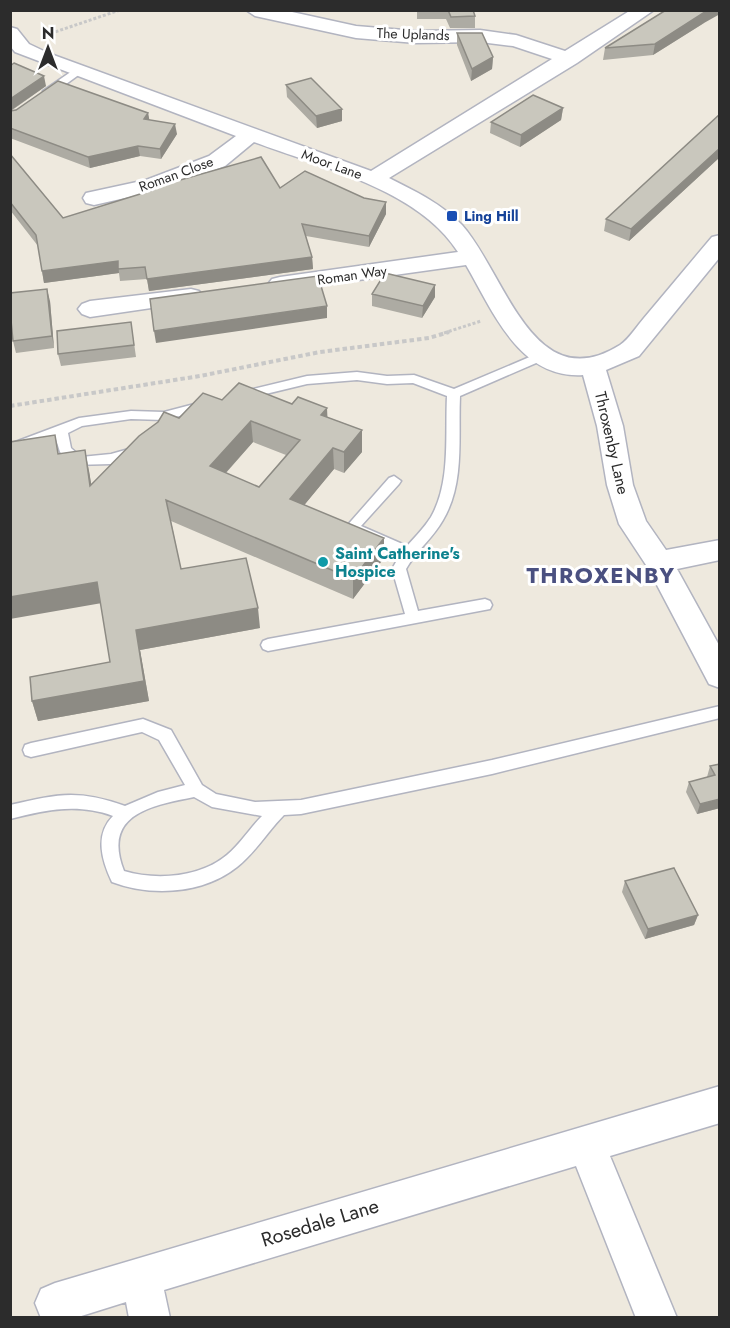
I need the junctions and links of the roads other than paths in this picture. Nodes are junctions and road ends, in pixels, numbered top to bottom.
1 (255, 10) edge
2 (645, 10) edge
3 (15, 38) edge
4 (570, 59) junction
5 (79, 71) junction
6 (41, 97) edge
7 (250, 135) junction
8 (373, 179) junction
9 (91, 198) dead end
10 (720, 242) edge
11 (472, 257) junction
12 (253, 288) edge
13 (218, 292) edge
14 (87, 311) dead end
15 (539, 357) junction
16 (593, 367) junction
17 (454, 394) junction
18 (61, 431) junction
19 (150, 442) edge
20 (10, 449) edge
21 (394, 481) dead end
22 (720, 550) edge
23 (408, 553) junction
24 (659, 562) junction
25 (485, 605) dead end
26 (413, 618) junction
27 (268, 645) dead end
28 (720, 676) edge
29 (720, 712) edge
30 (31, 750) dead end
31 (196, 790) junction
32 (278, 810) junction
33 (10, 812) edge
34 (125, 813) junction
35 (720, 1104) edge
36 (586, 1144) junction
37 (141, 1277) junction
38 (55, 1303) dead end
39 (150, 1317) edge
40 (657, 1317) edge

1 - 4 street, The Uplands
2 - 4 street
3 - 5 street, Moor Lane
4 - 8 street
5 - 6 lane
5 - 7 street, Moor Lane
7 - 8 street, Moor Lane
7 - 9 street, Roman Close
8 - 11 street, Moor Lane
10 - 16 street
11 - 12 street, Roman Way
11 - 15 street, Moor Lane
13 - 14 street
15 - 16 street
15 - 17 lane
16 - 24 street, Throxenby Lane
17 - 18 lane
17 - 23 lane
18 - 19 lane
18 - 20 lane
21 - 23 lane
22 - 24 street
23 - 26 lane
24 - 28 street, Throxenby Lane
25 - 26 lane
26 - 27 lane
29 - 32 lane
30 - 31 lane
31 - 32 lane
31 - 34 lane
32 - 34 lane
33 - 34 lane
35 - 36 street, Rosedale Lane
36 - 37 street, Rosedale Lane
36 - 40 street
37 - 38 street, Rosedale Lane
37 - 39 street

